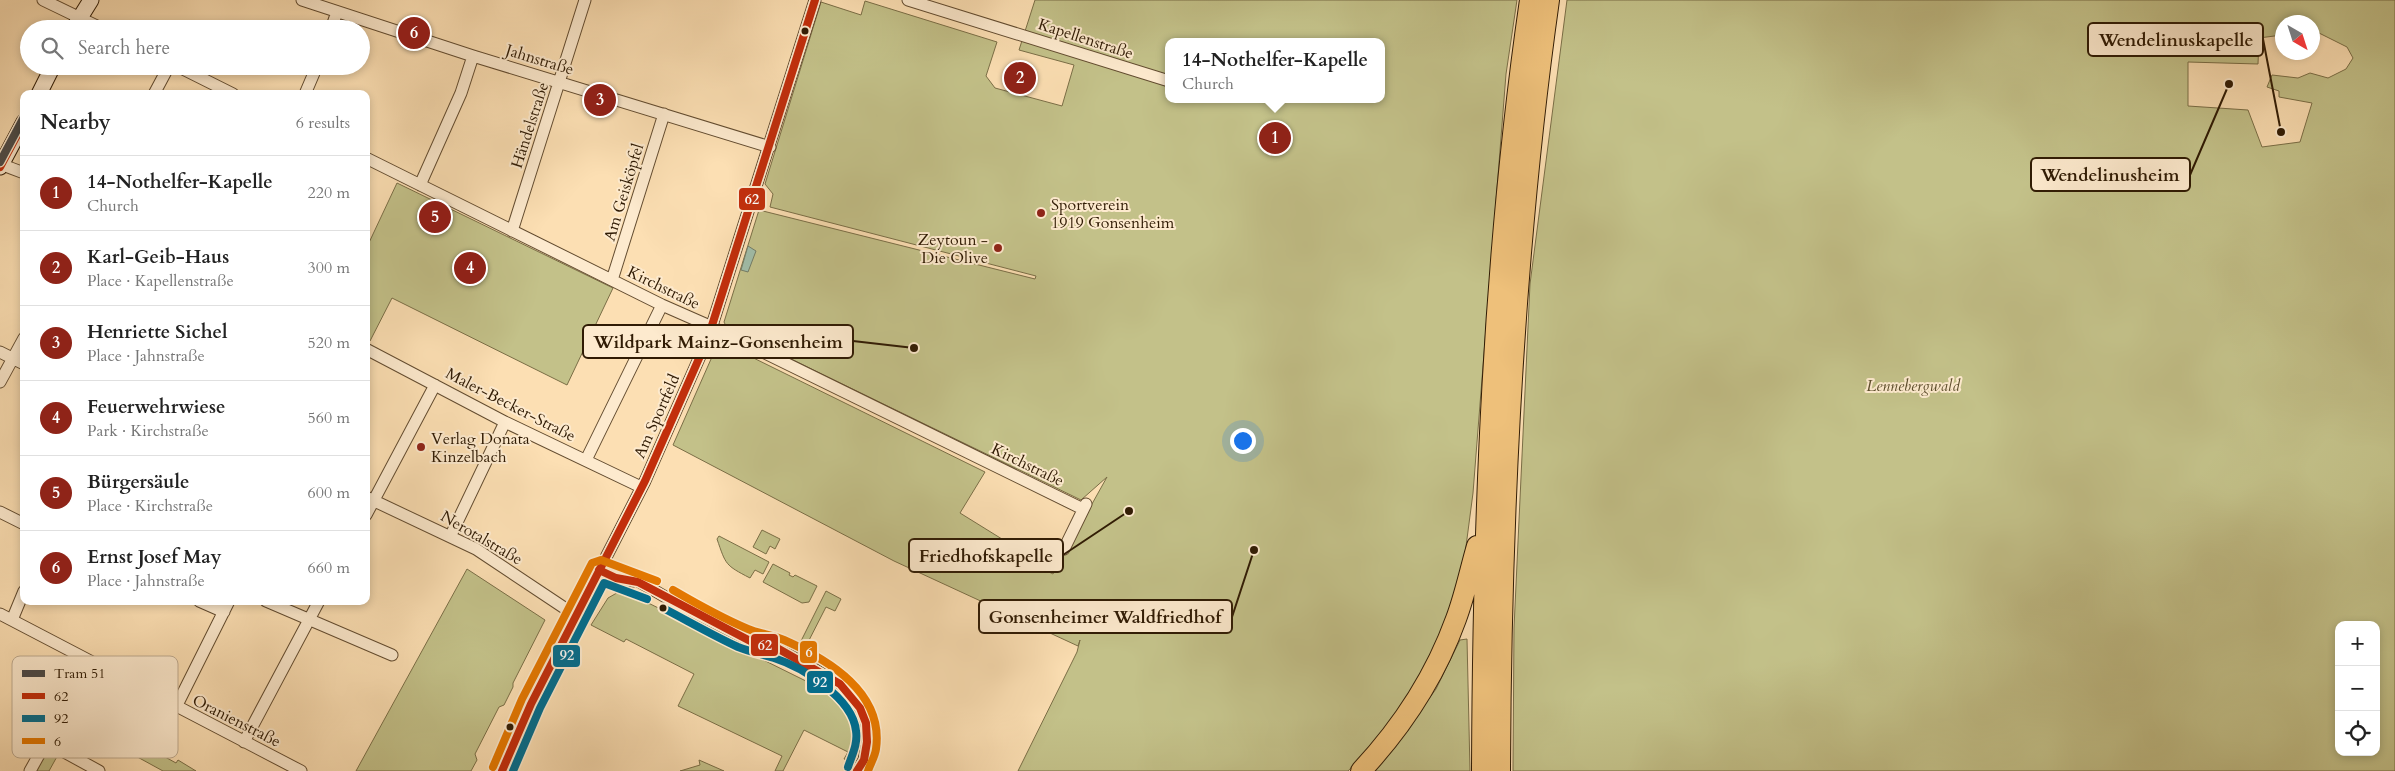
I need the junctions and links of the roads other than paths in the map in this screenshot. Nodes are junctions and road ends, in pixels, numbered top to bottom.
1 (43, 0) edge
2 (91, 0) edge
3 (302, 0) edge
4 (586, 0) edge
5 (815, 0) edge
6 (908, 0) edge
7 (1530, 0) edge
8 (1549, 0) edge
9 (337, 12) junction
10 (73, 20) edge
11 (79, 20) edge
12 (334, 20) edge
13 (362, 20) edge
14 (370, 23) edge
15 (473, 56) junction
16 (48, 75) edge
17 (164, 75) edge
18 (195, 75) edge
19 (314, 75) edge
20 (1165, 80) edge
21 (560, 82) junction
22 (41, 90) edge
23 (156, 90) edge
24 (225, 90) edge
25 (307, 90) edge
26 (664, 114) junction
27 (20, 129) edge
28 (770, 146) junction
29 (370, 160) edge
30 (0, 165) edge
31 (20, 172) edge
32 (420, 185) junction
33 (512, 231) junction
34 (612, 280) junction
35 (662, 305) junction
36 (712, 327) junction
37 (20, 345) edge
38 (370, 351) edge
39 (0, 352) edge
40 (13, 358) junction
41 (20, 362) edge
42 (0, 382) edge
43 (435, 385) junction
44 (505, 422) junction
45 (586, 460) junction
46 (642, 487) junction
47 (370, 499) edge
48 (0, 512) edge
49 (1486, 517) junction
50 (20, 522) edge
51 (451, 536) junction
52 (1064, 549) dead end
53 (602, 565) junction
54 (20, 601) edge
55 (275, 605) edge
56 (317, 605) edge
57 (226, 607) edge
58 (0, 614) edge
59 (575, 615) junction
60 (12, 620) junction
61 (309, 620) junction
62 (392, 655) dead end
63 (80, 656) edge
64 (178, 703) edge
65 (178, 708) edge
66 (244, 742) junction
67 (37, 758) edge
68 (75, 758) edge
69 (30, 771) edge
70 (99, 771) edge
71 (301, 771) edge
72 (502, 771) edge
73 (857, 771) edge
74 (1360, 771) edge
75 (1482, 771) edge
76 (1500, 771) edge

1 - 10 street
2 - 11 main road
3 - 9 street, Jahnstraße
4 - 21 street, Händelstraße
5 - 28 street, Am Sportfeld
6 - 20 street, Kapellenstraße
7 - 49 highway
8 - 76 highway
9 - 12 street
9 - 13 street, Jahnstraße
14 - 15 street, Jahnstraße
15 - 21 street, Jahnstraße
15 - 32 street
16 - 22 main road
17 - 23 street
18 - 24 street
19 - 25 street
21 - 26 street, Jahnstraße
21 - 33 street, Händelstraße
26 - 28 street, Jahnstraße
26 - 34 street, Am Geisköpfel
27 - 30 main road
28 - 36 street, Am Sportfeld
29 - 32 street, Kirchstraße
30 - 31 street
32 - 33 street, Kirchstraße
33 - 34 street, Kirchstraße
34 - 35 street, Kirchstraße
35 - 36 street, Kirchstraße
35 - 45 street
36 - 46 street, Am Sportfeld
36 - 52 street, Kirchstraße
37 - 40 street
38 - 43 street, Maler-Becker-Straße
39 - 40 street
40 - 41 street
40 - 42 street
43 - 44 street, Maler-Becker-Straße
43 - 47 street
44 - 45 street, Maler-Becker-Straße
44 - 51 street
45 - 46 street, Maler-Becker-Straße
46 - 53 street, Am Sportfeld
47 - 51 street, Nerotalstraße
48 - 50 street
49 - 74 highway
49 - 75 highway
51 - 59 street, Nerotalstraße
53 - 59 street, Am Sportfeld
53 - 73 street
54 - 60 street
55 - 61 street
56 - 61 street
57 - 64 street
58 - 60 street, Oranienstraße
59 - 72 street, Am Sportfeld
60 - 63 street, Oranienstraße
61 - 62 street
61 - 66 street
65 - 66 street, Oranienstraße
66 - 71 street, Oranienstraße
67 - 69 street
68 - 70 street

